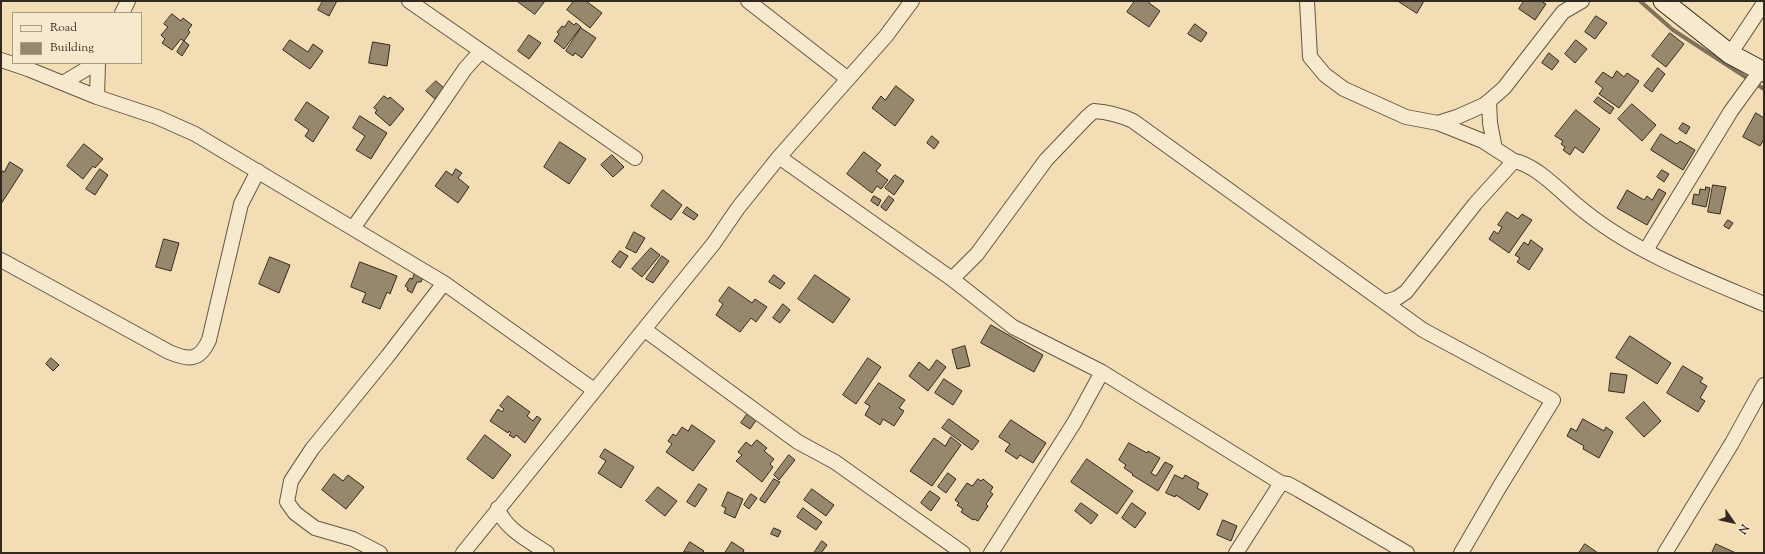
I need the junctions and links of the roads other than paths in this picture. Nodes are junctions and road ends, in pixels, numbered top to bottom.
1 (128, 1) edge
2 (410, 1) edge
3 (748, 1) edge
4 (912, 1) edge
5 (1308, 1) edge
6 (1582, 1) edge
7 (1663, 1) edge
8 (1764, 2) edge
9 (122, 12) edge
10 (481, 51) junction
11 (1730, 54) junction
12 (1, 60) edge
13 (95, 64) edge
14 (97, 64) edge
15 (1762, 72) edge
16 (848, 78) junction
17 (63, 83) junction
18 (97, 96) junction
19 (1489, 101) junction
20 (1438, 123) junction
21 (1495, 149) junction
22 (779, 157) junction
23 (635, 158) dead end
24 (1514, 161) junction
25 (258, 171) junction
26 (353, 228) junction
27 (1646, 250) junction
28 (1, 260) edge
29 (952, 279) junction
30 (444, 283) junction
31 (1385, 302) junction
32 (1764, 304) edge
33 (645, 330) junction
34 (1102, 372) junction
35 (1764, 385) edge
36 (594, 390) junction
37 (1759, 407) edge
38 (1280, 484) junction
39 (498, 508) junction
40 (380, 553) edge
41 (463, 553) edge
42 (547, 553) edge
43 (963, 553) edge
44 (991, 553) edge
45 (1236, 553) edge
46 (1407, 553) edge
47 (1461, 553) edge
48 (1665, 553) edge

1 - 9 street
2 - 10 street
3 - 16 street
4 - 16 street
5 - 20 street
6 - 19 street
7 - 11 main road
8 - 11 street
10 - 23 street
10 - 26 street
11 - 15 main road
12 - 17 street
13 - 17 street
14 - 18 street
15 - 27 street
16 - 22 street
17 - 18 street
18 - 25 street
19 - 20 street
19 - 21 street
20 - 21 street
21 - 24 street
22 - 29 street
22 - 33 street
24 - 27 street
24 - 31 street
25 - 26 street
25 - 28 street
26 - 30 street
27 - 32 street
29 - 31 street
29 - 34 street
30 - 36 street
30 - 40 street
31 - 47 street
33 - 36 street
33 - 43 street
34 - 38 street
34 - 44 street
35 - 37 street
36 - 39 street
37 - 48 street
38 - 45 street
38 - 46 street
39 - 41 street
39 - 42 street

